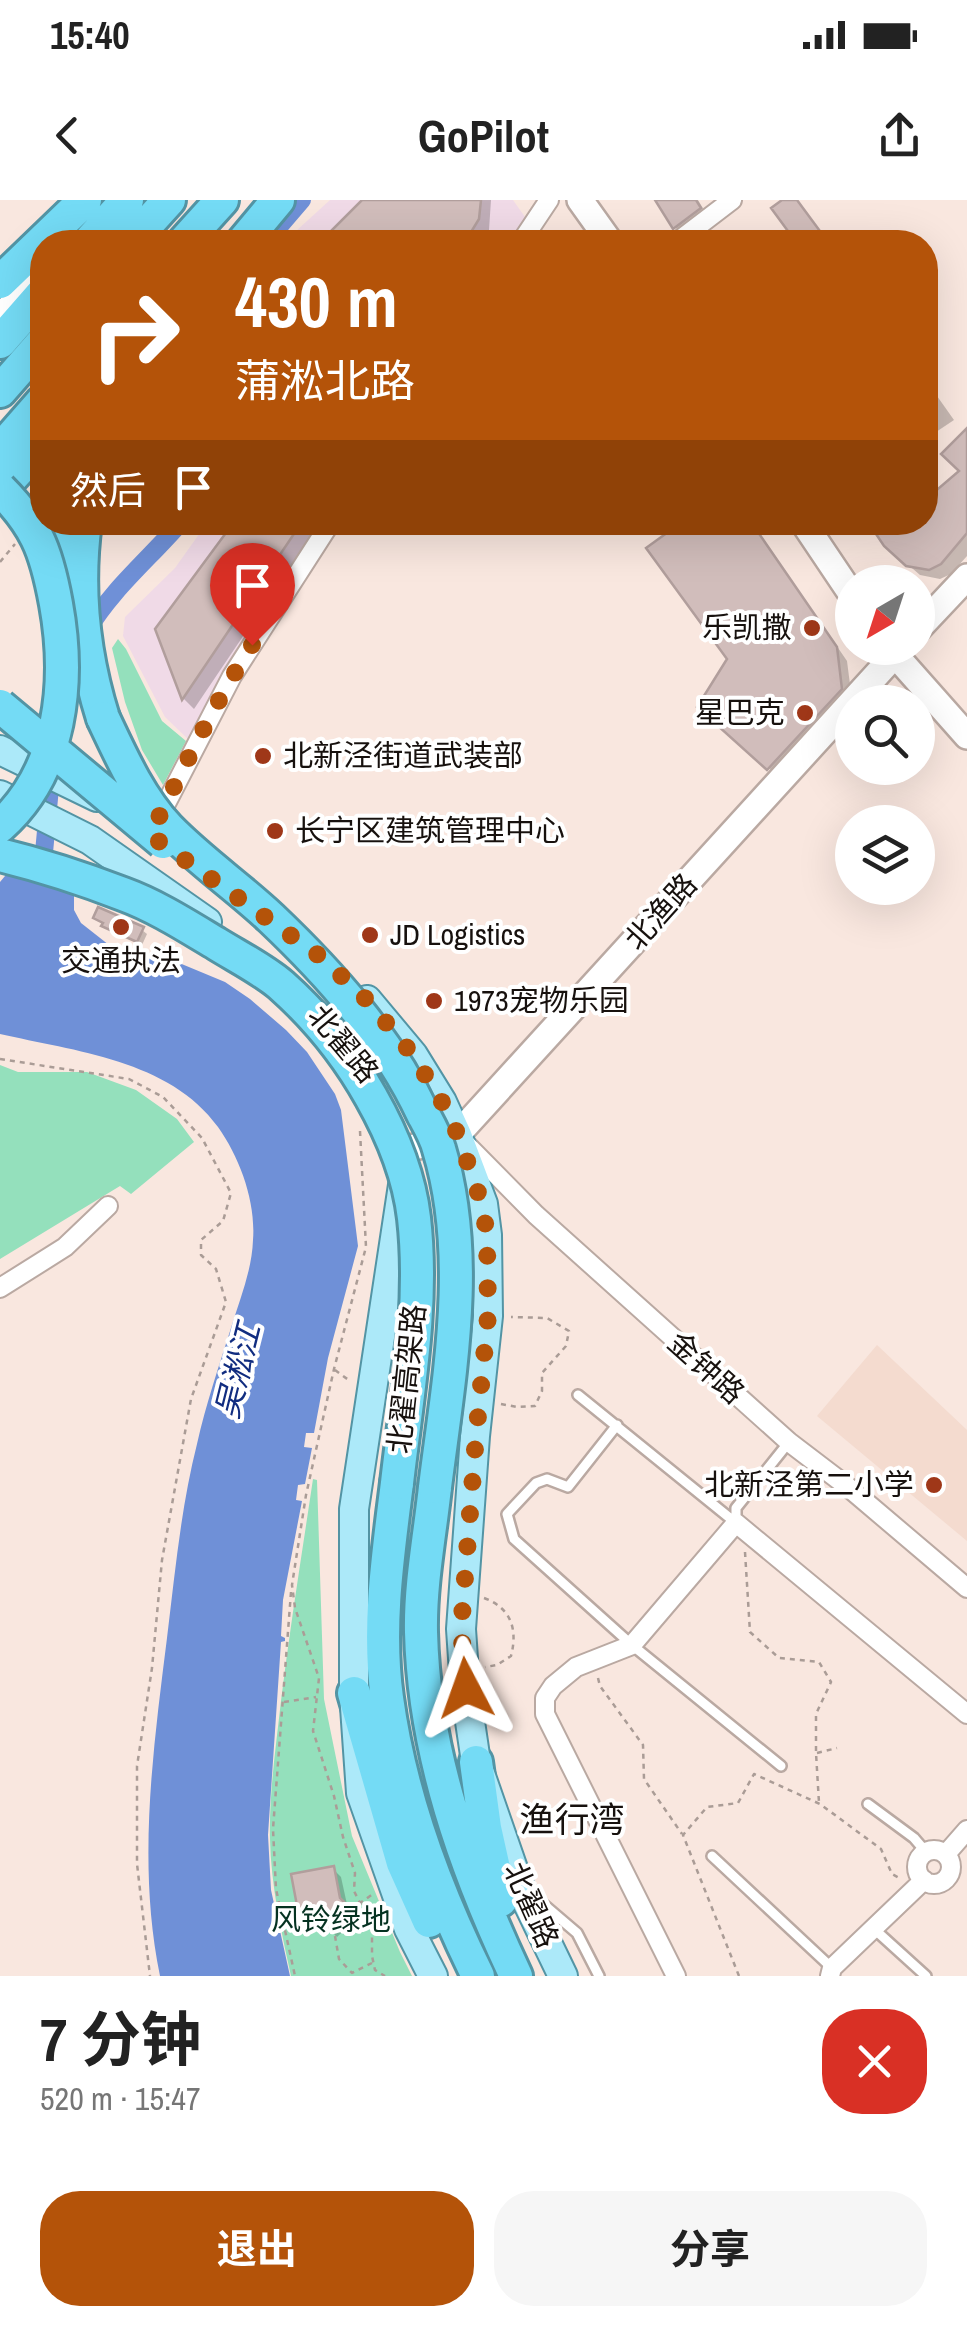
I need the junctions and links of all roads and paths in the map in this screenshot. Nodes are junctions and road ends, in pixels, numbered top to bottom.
1 (58, 200) edge
2 (88, 200) edge
3 (127, 200) edge
4 (169, 200) edge
5 (222, 200) edge
6 (245, 200) edge
7 (278, 200) edge
8 (548, 200) edge
9 (580, 200) edge
10 (732, 200) edge
11 (56, 230) edge
12 (66, 230) edge
13 (100, 230) edge
14 (143, 230) edge
15 (195, 230) edge
16 (221, 230) edge
17 (253, 230) edge
18 (528, 230) edge
19 (601, 230) edge
20 (693, 230) edge
21 (0, 254) edge
22 (30, 254) edge
23 (30, 275) edge
24 (0, 282) edge
25 (30, 308) edge
26 (0, 314) edge
27 (0, 342) edge
28 (30, 357) edge
29 (0, 391) edge
30 (30, 416) edge
31 (0, 450) edge
32 (30, 457) edge
33 (0, 489) edge
34 (30, 527) edge
35 (36, 535) edge
36 (53, 535) edge
37 (85, 535) edge
38 (323, 535) edge
39 (812, 535) edge
40 (835, 570) edge
41 (967, 577) edge
42 (935, 611) edge
43 (60, 623) junction
44 (881, 665) edge
45 (908, 665) edge
46 (0, 706) edge
47 (0, 724) edge
48 (967, 736) edge
49 (0, 750) edge
50 (1, 806) edge
51 (150, 835) junction
52 (0, 838) edge
53 (0, 852) edge
54 (126, 894) junction
55 (314, 964) junction
56 (0, 1059) edge
57 (359, 1115) dead end
58 (458, 1135) junction
59 (404, 1150) junction
60 (108, 1206) dead end
61 (0, 1288) edge
62 (488, 1316) junction
63 (334, 1370) junction
64 (350, 1381) dead end
65 (578, 1395) dead end
66 (480, 1400) junction
67 (617, 1425) junction
68 (789, 1442) junction
69 (740, 1526) junction
70 (292, 1585) junction
71 (967, 1588) edge
72 (463, 1594) junction
73 (632, 1645) junction
74 (593, 1659) junction
75 (465, 1668) junction
76 (318, 1685) junction
77 (341, 1690) junction
78 (318, 1697) junction
79 (282, 1703) junction
80 (967, 1714) edge
81 (837, 1748) dead end
82 (816, 1753) junction
83 (476, 1762) junction
84 (781, 1766) dead end
85 (820, 1804) junction
86 (868, 1804) dead end
87 (967, 1830) edge
88 (683, 1835) junction
89 (926, 1852) junction
90 (946, 1854) junction
91 (712, 1856) dead end
92 (948, 1876) junction
93 (518, 1883) junction
94 (920, 1884) junction
95 (967, 1886) edge
96 (378, 1892) dead end
97 (360, 1903) junction
98 (873, 1928) junction
99 (373, 1962) junction
100 (831, 1972) edge
101 (150, 1976) edge
102 (295, 1976) edge
103 (385, 1976) edge
104 (433, 1976) edge
105 (457, 1976) edge
106 (478, 1976) edge
107 (520, 1976) edge
108 (563, 1976) edge
109 (599, 1976) edge
110 (676, 1976) edge
111 (739, 1976) edge
112 (926, 1976) edge

1 - 21 highway
2 - 11 highway
2 - 12 street
3 - 13 highway
4 - 14 highway
5 - 15 highway
6 - 16 highway
7 - 17 highway
8 - 18 street
9 - 19 street
10 - 20 street
22 - 24 highway
23 - 26 street
25 - 27 highway
28 - 29 highway
30 - 31 highway
32 - 33 highway
33 - 34 highway, bridge
35 - 43 highway, bridge
36 - 43 highway, bridge
37 - 55 highway, bridge
38 - 51 street
39 - 40 street
41 - 42 street
43 - 50 highway, bridge
44 - 58 street, 北渔路
45 - 48 street
46 - 55 highway, bridge
47 - 55 highway, bridge
49 - 51 main road, 北翟路
50 - 59 main road, 北翟路
51 - 58 main road, 北翟路
52 - 54 highway, bridge
53 - 54 highway, bridge
54 - 106 highway, 北翟高架路, bridge
55 - 107 highway, 北翟高架路, bridge
56 - 101 path
57 - 63 path
58 - 59 street
58 - 62 main road, 北翟路
58 - 68 street, 金钟路
59 - 77 main road, 北翟路
60 - 61 street
62 - 66 main road, 北翟路
62 - 66 path
63 - 64 path
63 - 70 path
65 - 67 lane
66 - 72 main road, 北翟路
67 - 69 lane
67 - 73 lane
68 - 69 lane
68 - 71 street, 金钟路
69 - 73 street
69 - 80 street
69 - 82 path
70 - 76 path
70 - 79 path
72 - 75 main road, 北翟路
72 - 75 path
73 - 74 street
73 - 84 lane
74 - 88 path
74 - 110 street
75 - 83 main road, 北翟路
76 - 77 path
76 - 78 path
77 - 104 main road, 北翟路
77 - 105 highway
78 - 79 path
78 - 97 path
79 - 102 path
81 - 82 path
82 - 85 path
83 - 93 main road, 北翟路
83 - 107 highway
85 - 88 path
85 - 94 path
86 - 89 lane
87 - 90 street
88 - 111 path
89 - 90 street
89 - 94 street
90 - 92 street
91 - 100 lane
92 - 94 street
92 - 95 street
93 - 108 main road, 北翟路
93 - 109 lane
94 - 98 street
96 - 97 path
97 - 99 path
97 - 99 path
98 - 100 street
98 - 112 lane
99 - 103 path

